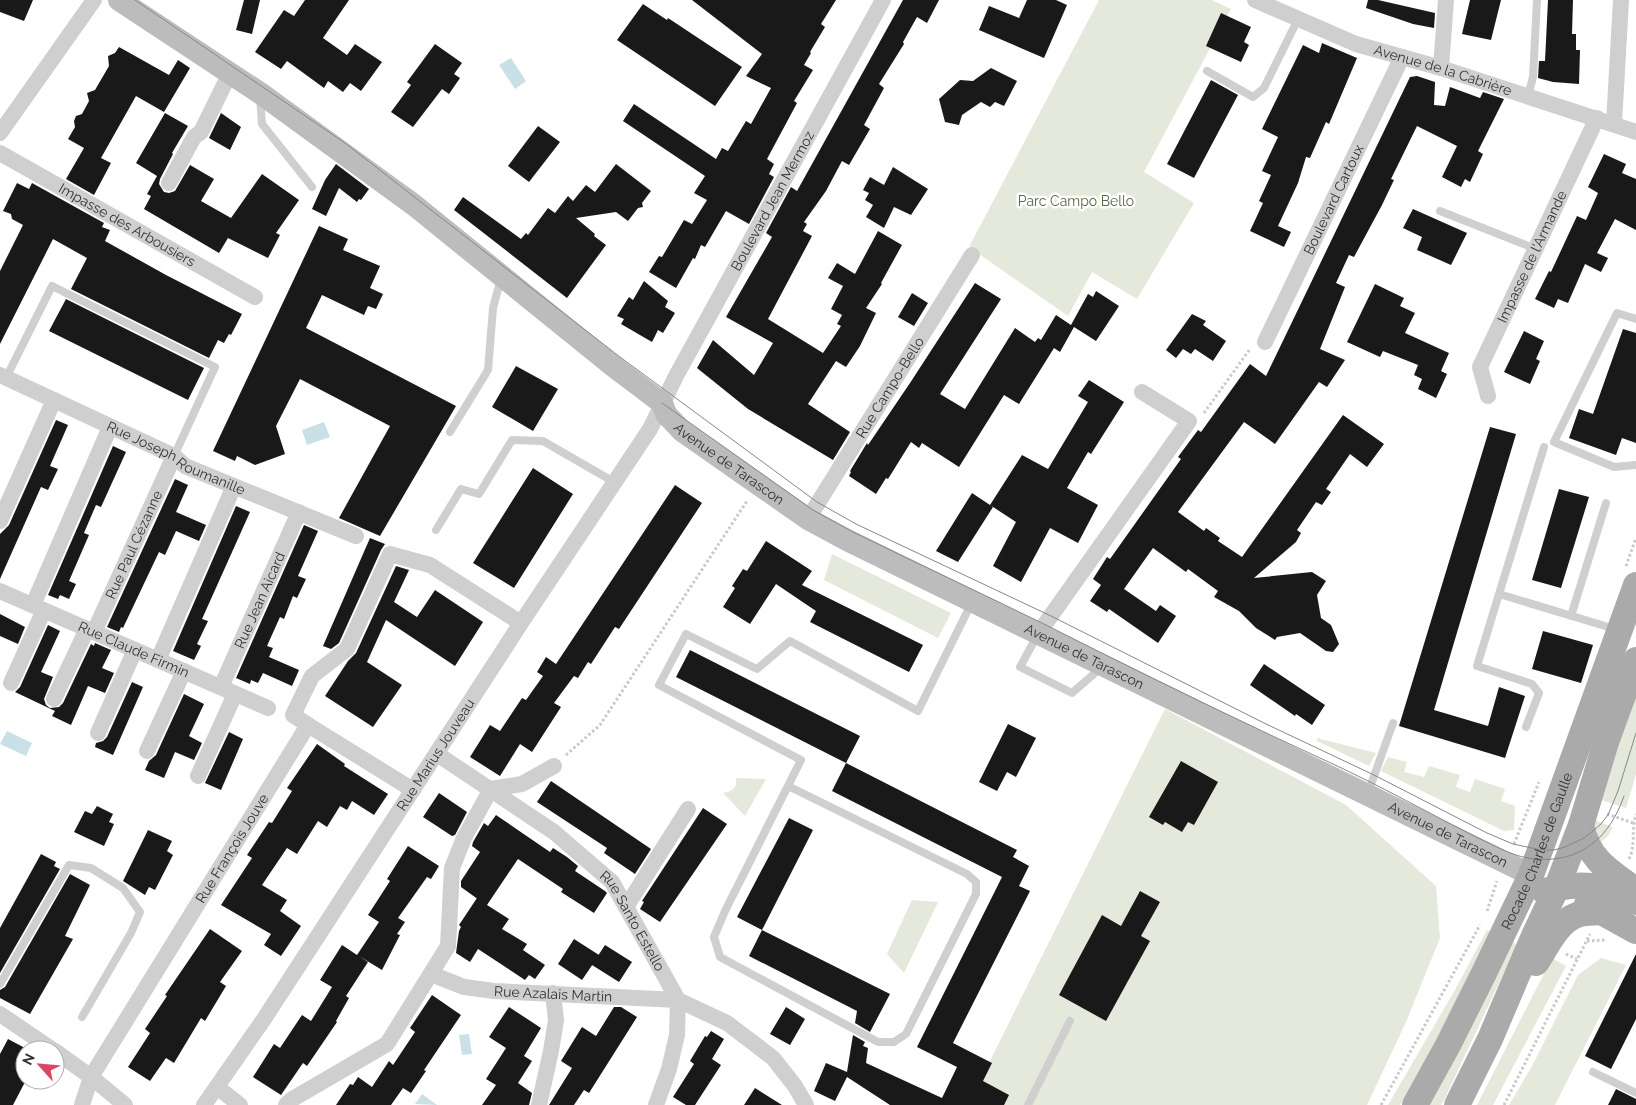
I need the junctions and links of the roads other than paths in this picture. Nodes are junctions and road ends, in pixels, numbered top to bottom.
1 (94, 0) edge
2 (119, 0) edge
3 (883, 0) edge
4 (1255, 0) edge
5 (1446, 0) edge
6 (1537, 0) edge
7 (1621, 0) edge
8 (1298, 19) junction
9 (1402, 57) junction
10 (1441, 68) junction
11 (1207, 71) dead end
12 (230, 73) junction
13 (260, 93) junction
14 (1528, 96) junction
15 (1597, 118) junction
16 (1614, 124) junction
17 (1636, 132) edge
18 (0, 133) edge
19 (0, 153) edge
20 (169, 182) dead end
21 (312, 187) dead end
22 (1440, 211) dead end
23 (1536, 249) junction
24 (972, 255) dead end
25 (502, 276) junction
26 (256, 297) dead end
27 (1636, 319) edge
28 (1265, 342) dead end
29 (3, 376) edge
30 (1142, 392) dead end
31 (1488, 396) dead end
32 (54, 400) junction
33 (662, 403) junction
34 (110, 426) junction
35 (450, 432) dead end
36 (1544, 447) dead end
37 (174, 456) junction
38 (1636, 465) edge
39 (614, 482) junction
40 (234, 486) junction
41 (1606, 502) dead end
42 (299, 512) junction
43 (808, 519) junction
44 (0, 521) edge
45 (436, 530) dead end
46 (356, 536) dead end
47 (1636, 585) edge
48 (0, 590) edge
49 (1499, 594) junction
50 (972, 602) junction
51 (38, 607) junction
52 (1571, 616) junction
53 (521, 623) junction
54 (91, 630) junction
55 (1620, 630) junction
56 (1038, 634) junction
57 (136, 650) junction
58 (158, 660) junction
59 (1636, 660) edge
60 (1104, 666) junction
61 (184, 671) junction
62 (11, 683) dead end
63 (228, 690) junction
64 (54, 699) dead end
65 (268, 708) dead end
66 (1393, 723) dead end
67 (308, 726) junction
68 (1526, 727) dead end
69 (98, 733) dead end
70 (147, 751) dead end
71 (437, 754) junction
72 (554, 766) road end
73 (198, 776) dead end
74 (788, 786) junction
75 (491, 789) junction
76 (413, 790) junction
77 (1547, 794) junction
78 (1367, 795) junction
79 (688, 809) dead end
80 (1581, 825) junction
81 (1531, 875) junction
82 (1557, 888) junction
83 (1636, 890) edge
84 (1636, 902) edge
85 (626, 907) junction
86 (1515, 911) junction
87 (1596, 923) junction
88 (1636, 931) edge
89 (430, 974) junction
90 (0, 984) edge
91 (553, 993) junction
92 (678, 1000) junction
93 (0, 1014) edge
94 (82, 1017) dead end
95 (1070, 1021) dead end
96 (1490, 1039) junction
97 (38, 1040) edge
98 (65, 1059) edge
99 (1593, 1072) dead end
100 (92, 1077) junction
101 (217, 1087) junction
102 (1636, 1093) edge
103 (82, 1105) edge
104 (125, 1105) edge
105 (204, 1105) edge
106 (240, 1105) edge
107 (286, 1105) edge
108 (538, 1105) edge
109 (656, 1105) edge
110 (806, 1105) edge
111 (1028, 1105) edge
112 (1415, 1105) edge
113 (1457, 1105) edge

1 - 18 street
2 - 12 street
3 - 33 street, Boulevard Jean Mermoz
4 - 8 street, Avenue de la Cabrière
5 - 10 street
6 - 14 lane
7 - 16 street
8 - 9 street, Avenue de la Cabrière
8 - 11 lane
9 - 10 street, Avenue de la Cabrière
9 - 28 street, Boulevard Cartoux
10 - 14 street, Avenue de la Cabrière
12 - 13 street
12 - 20 street
13 - 21 lane
13 - 25 street
14 - 15 street, Avenue de la Cabrière
15 - 16 street, Avenue de la Cabrière
15 - 23 street, Impasse de l'Armande
16 - 17 street, Avenue de la Cabrière
19 - 26 street, Impasse des Arbousiers
22 - 23 lane
23 - 31 street, Impasse de l'Armande
24 - 43 street, Rue Campo-Bello
25 - 33 street
25 - 35 lane
27 - 38 lane
29 - 32 street, Rue Joseph Roumanille
29 - 37 lane
30 - 56 street
32 - 34 street, Rue Joseph Roumanille
32 - 44 street
33 - 39 street, Rue Marius Jouveau
33 - 43 street, Avenue de Tarascon
34 - 37 street, Rue Joseph Roumanille
34 - 51 street
36 - 49 lane
37 - 40 street, Rue Joseph Roumanille
37 - 54 street, Rue Paul Cézanne
39 - 45 lane
39 - 53 street, Rue Marius Jouveau
40 - 42 street, Rue Joseph Roumanille
40 - 58 street
41 - 52 lane
42 - 46 street, Rue Joseph Roumanille
42 - 63 street, Rue Jean Aicard
43 - 50 street, Avenue de Tarascon
47 - 55 main road, Rocade Charles de Gaulle
48 - 51 street, Rue Claude Firmin
49 - 52 lane
49 - 68 lane
50 - 56 street, Avenue de Tarascon
50 - 74 lane
51 - 54 street, Rue Claude Firmin
51 - 62 street
52 - 55 lane
53 - 67 street
53 - 71 street, Rue Marius Jouveau
54 - 57 street, Rue Claude Firmin
54 - 64 street, Rue Paul Cézanne
55 - 77 main road, Rocade Charles de Gaulle
56 - 60 street, Avenue de Tarascon
56 - 60 lane
57 - 58 street, Rue Claude Firmin
57 - 69 street
58 - 61 street, Rue Claude Firmin
59 - 80 main road, Rocade Charles de Gaulle
60 - 78 street, Avenue de Tarascon
61 - 63 street, Rue Claude Firmin
61 - 70 street
63 - 65 street, Rue Claude Firmin
63 - 73 street, Rue Jean Aicard
66 - 78 lane
67 - 76 street
67 - 100 street, Rue François Jouve
71 - 75 street, Rue Santo Estello
71 - 76 street, Rue Marius Jouveau
72 - 75 street
74 - 74 lane
75 - 85 street, Rue Santo Estello
75 - 89 street
76 - 101 street, Rue Marius Jouveau
77 - 81 main road, Rocade Charles de Gaulle
77 - 82 main road
78 - 81 street, Avenue de Tarascon
79 - 85 street
80 - 82 main road, Rocade Charles de Gaulle
80 - 83 main road
81 - 82 main road
81 - 86 main road, Rocade Charles de Gaulle
82 - 84 main road
82 - 86 main road
82 - 87 main road
82 - 96 main road, Rocade Charles de Gaulle
85 - 92 street, Rue Santo Estello
86 - 112 main road, Rocade Charles de Gaulle
87 - 88 main road
87 - 96 main road, Rocade Charles de Gaulle
89 - 91 street, Rue Azalais Martin
89 - 107 street
90 - 94 lane
91 - 92 street, Rue Azalais Martin
91 - 108 street
92 - 109 street
92 - 110 street
93 - 97 street
95 - 111 lane
96 - 113 main road, Rocade Charles de Gaulle
98 - 100 street
99 - 102 lane
100 - 103 street, Rue François Jouve
100 - 104 street
101 - 105 street, Rue Marius Jouveau
101 - 106 street

